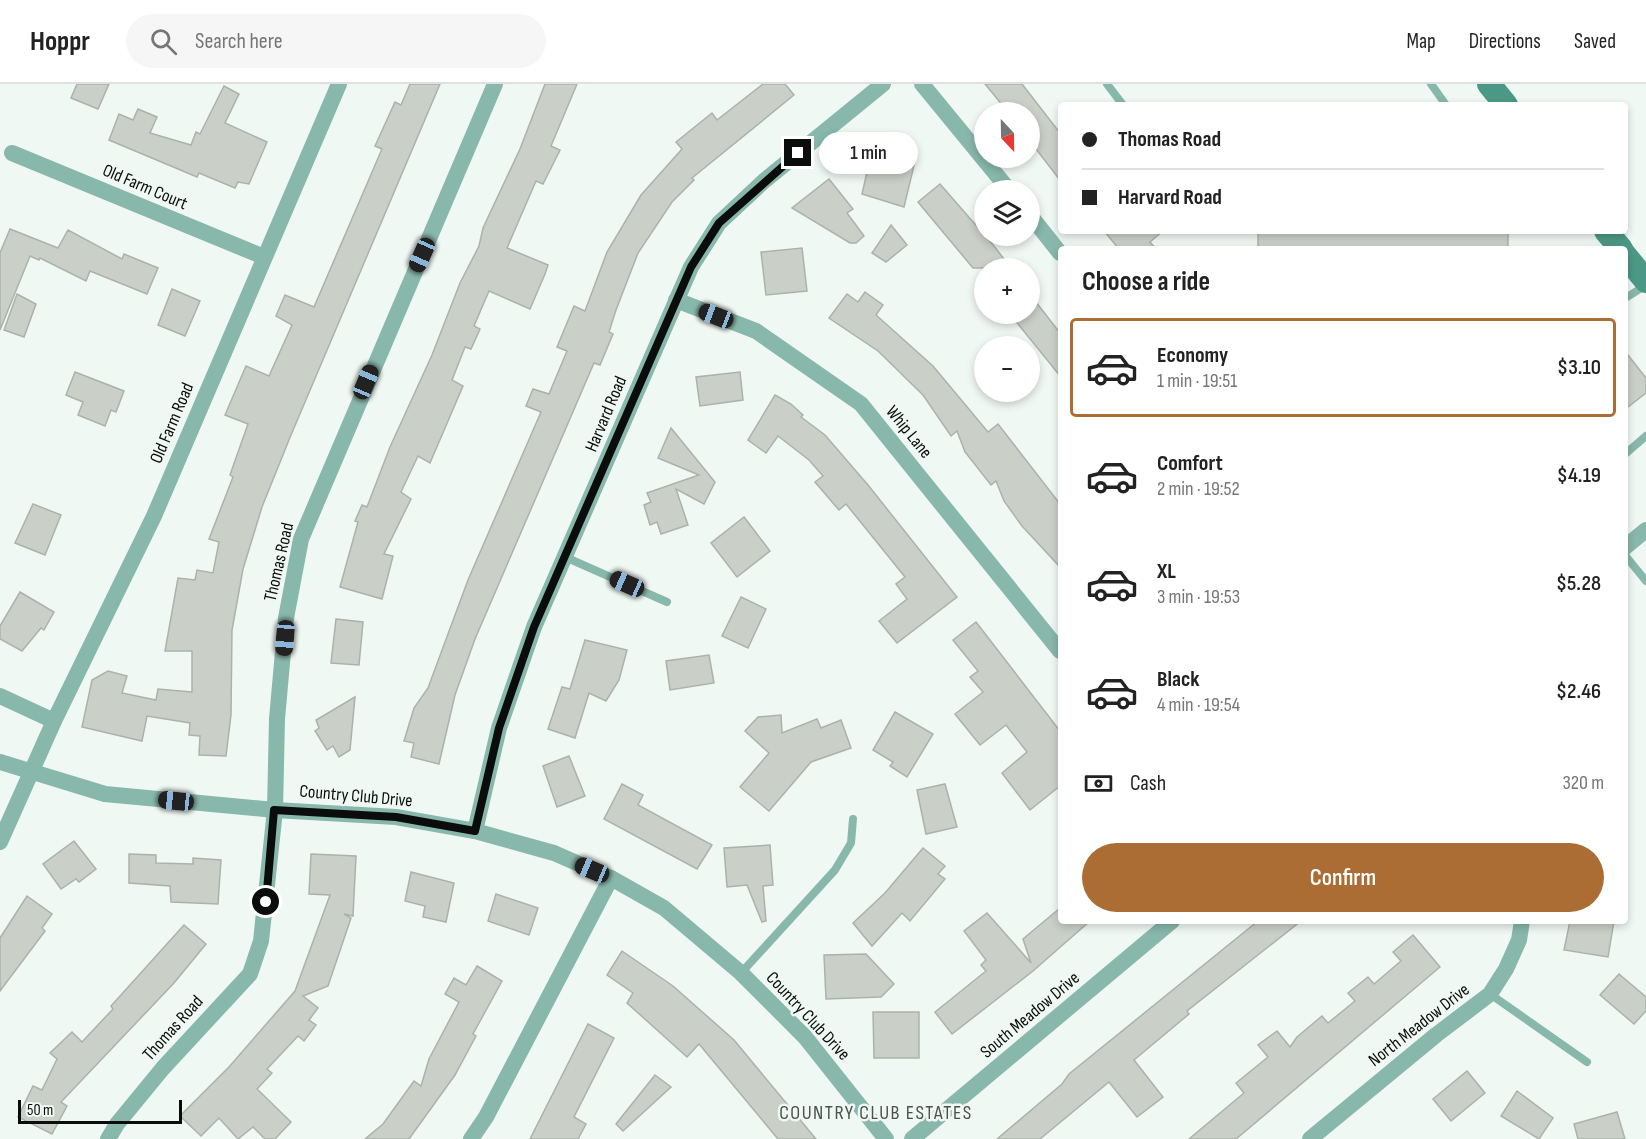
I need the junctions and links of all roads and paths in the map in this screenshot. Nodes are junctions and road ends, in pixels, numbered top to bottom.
1 (339, 84) edge
2 (495, 84) edge
3 (883, 84) edge
4 (922, 84) edge
5 (1107, 84) edge
6 (1431, 84) edge
7 (1489, 84) edge
8 (1121, 102) edge
9 (1444, 102) edge
10 (1504, 102) edge
11 (12, 153) dead end
12 (1002, 180) edge
13 (1040, 228) edge
14 (1058, 250) edge
15 (264, 257) junction
16 (1628, 260) edge
17 (1646, 283) edge
18 (1628, 296) edge
19 (676, 300) junction
20 (1646, 436) edge
21 (1628, 452) edge
22 (1646, 530) edge
23 (1628, 545) edge
24 (566, 557) junction
25 (1628, 559) edge
26 (1646, 581) edge
27 (667, 602) dead end
28 (1058, 649) edge
29 (0, 696) edge
30 (54, 721) junction
31 (0, 762) edge
32 (32, 774) junction
33 (274, 810) junction
34 (853, 819) dead end
35 (475, 831) junction
36 (0, 842) edge
37 (611, 878) junction
38 (1168, 924) edge
39 (1521, 924) edge
40 (741, 973) junction
41 (1490, 994) junction
42 (1587, 1062) dead end
43 (108, 1139) edge
44 (471, 1139) edge
45 (886, 1139) edge
46 (912, 1139) edge
47 (1310, 1139) edge

1 - 15 street, Old Farm Road
2 - 33 street, Thomas Road
3 - 19 street, Harvard Road
4 - 12 street
5 - 8 lane
6 - 9 lane
7 - 10 main road
11 - 15 street, Old Farm Court
13 - 14 street
15 - 30 street, Old Farm Road
16 - 17 main road
17 - 18 lane
19 - 24 street, Harvard Road
19 - 28 street, Whip Lane
20 - 21 lane
22 - 23 street
24 - 27 lane
24 - 35 street, Harvard Road
25 - 26 lane
29 - 30 street
30 - 32 street, Old Farm Road
31 - 32 street, Country Club Drive
32 - 33 street, Country Club Drive
32 - 36 street, Old Farm Road
33 - 35 street, Country Club Drive
33 - 43 street, Thomas Road
34 - 40 lane
35 - 37 street, Country Club Drive
37 - 40 street, Country Club Drive
37 - 44 street
38 - 46 street, South Meadow Drive
39 - 41 street, North Meadow Drive
40 - 45 street, Country Club Drive
41 - 42 lane
41 - 47 street, North Meadow Drive

